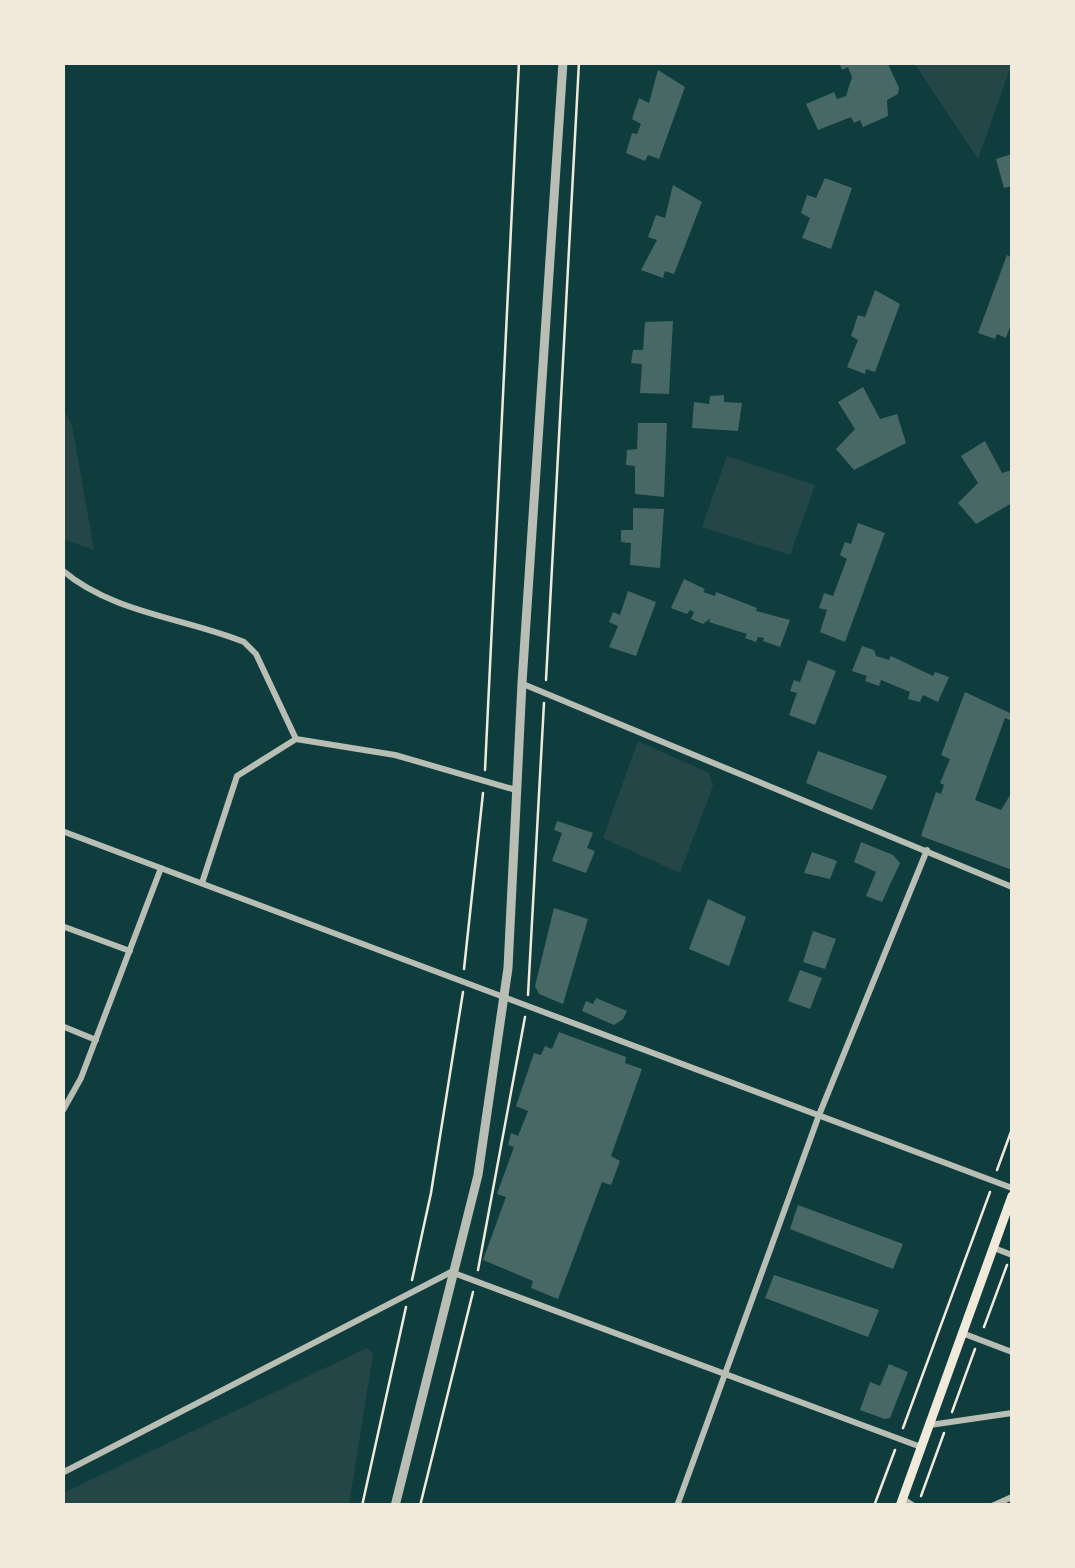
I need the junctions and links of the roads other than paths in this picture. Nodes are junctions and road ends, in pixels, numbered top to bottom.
1 (563, 62) edge
2 (62, 570) edge
3 (522, 683) junction
4 (296, 739) junction
5 (518, 790) junction
6 (62, 831) edge
7 (926, 850) junction
8 (162, 868) junction
9 (202, 883) junction
10 (1012, 887) edge
11 (62, 926) edge
12 (130, 951) junction
13 (504, 998) junction
14 (62, 1026) edge
15 (96, 1040) junction
16 (62, 1112) edge
17 (819, 1115) junction
18 (1012, 1188) edge
19 (1012, 1196) edge
20 (994, 1248) junction
21 (1012, 1255) edge
22 (451, 1272) junction
23 (962, 1333) junction
24 (1012, 1352) edge
25 (723, 1373) junction
26 (1012, 1413) edge
27 (929, 1426) junction
28 (921, 1447) junction
29 (62, 1473) edge
30 (1012, 1497) edge
31 (902, 1502) edge
32 (395, 1506) edge
33 (677, 1506) edge
34 (915, 1506) edge
35 (992, 1506) edge

1 - 3 street
2 - 4 street
3 - 5 street
3 - 7 street
4 - 5 street
4 - 9 street
5 - 13 street
6 - 8 street
7 - 10 street
7 - 17 street
8 - 9 street
8 - 12 street
9 - 13 street
11 - 12 street
12 - 15 street
13 - 17 street
13 - 22 street
14 - 15 street
15 - 16 street
17 - 18 street
17 - 25 street
19 - 20 main road
20 - 21 street
20 - 23 main road
22 - 25 street
22 - 29 street
22 - 32 street
23 - 24 street
23 - 27 main road
25 - 28 street
25 - 33 street
26 - 27 street
27 - 28 main road
28 - 31 main road
30 - 35 street
31 - 34 street

